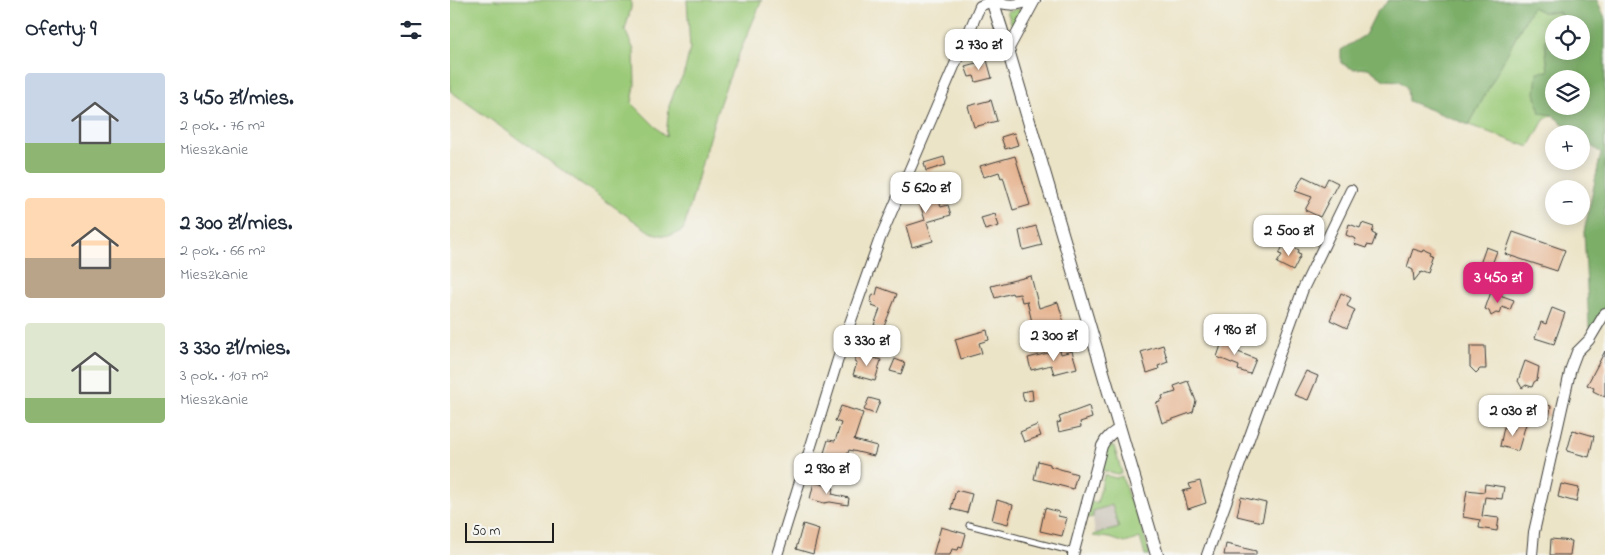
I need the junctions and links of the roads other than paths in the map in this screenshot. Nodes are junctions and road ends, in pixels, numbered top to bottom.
1 (992, 0) edge
2 (1033, 0) edge
3 (1008, 50) junction
4 (1351, 190) dead end
5 (1605, 313) edge
6 (1120, 428) junction
7 (969, 525) dead end
8 (1073, 553) edge
9 (777, 555) edge
10 (1157, 555) edge
11 (1207, 555) edge
12 (1532, 555) edge

1 - 2 street
1 - 3 street
1 - 9 street
2 - 3 street
3 - 6 street
4 - 11 street
5 - 12 street
6 - 8 street
6 - 10 street
7 - 8 lane

